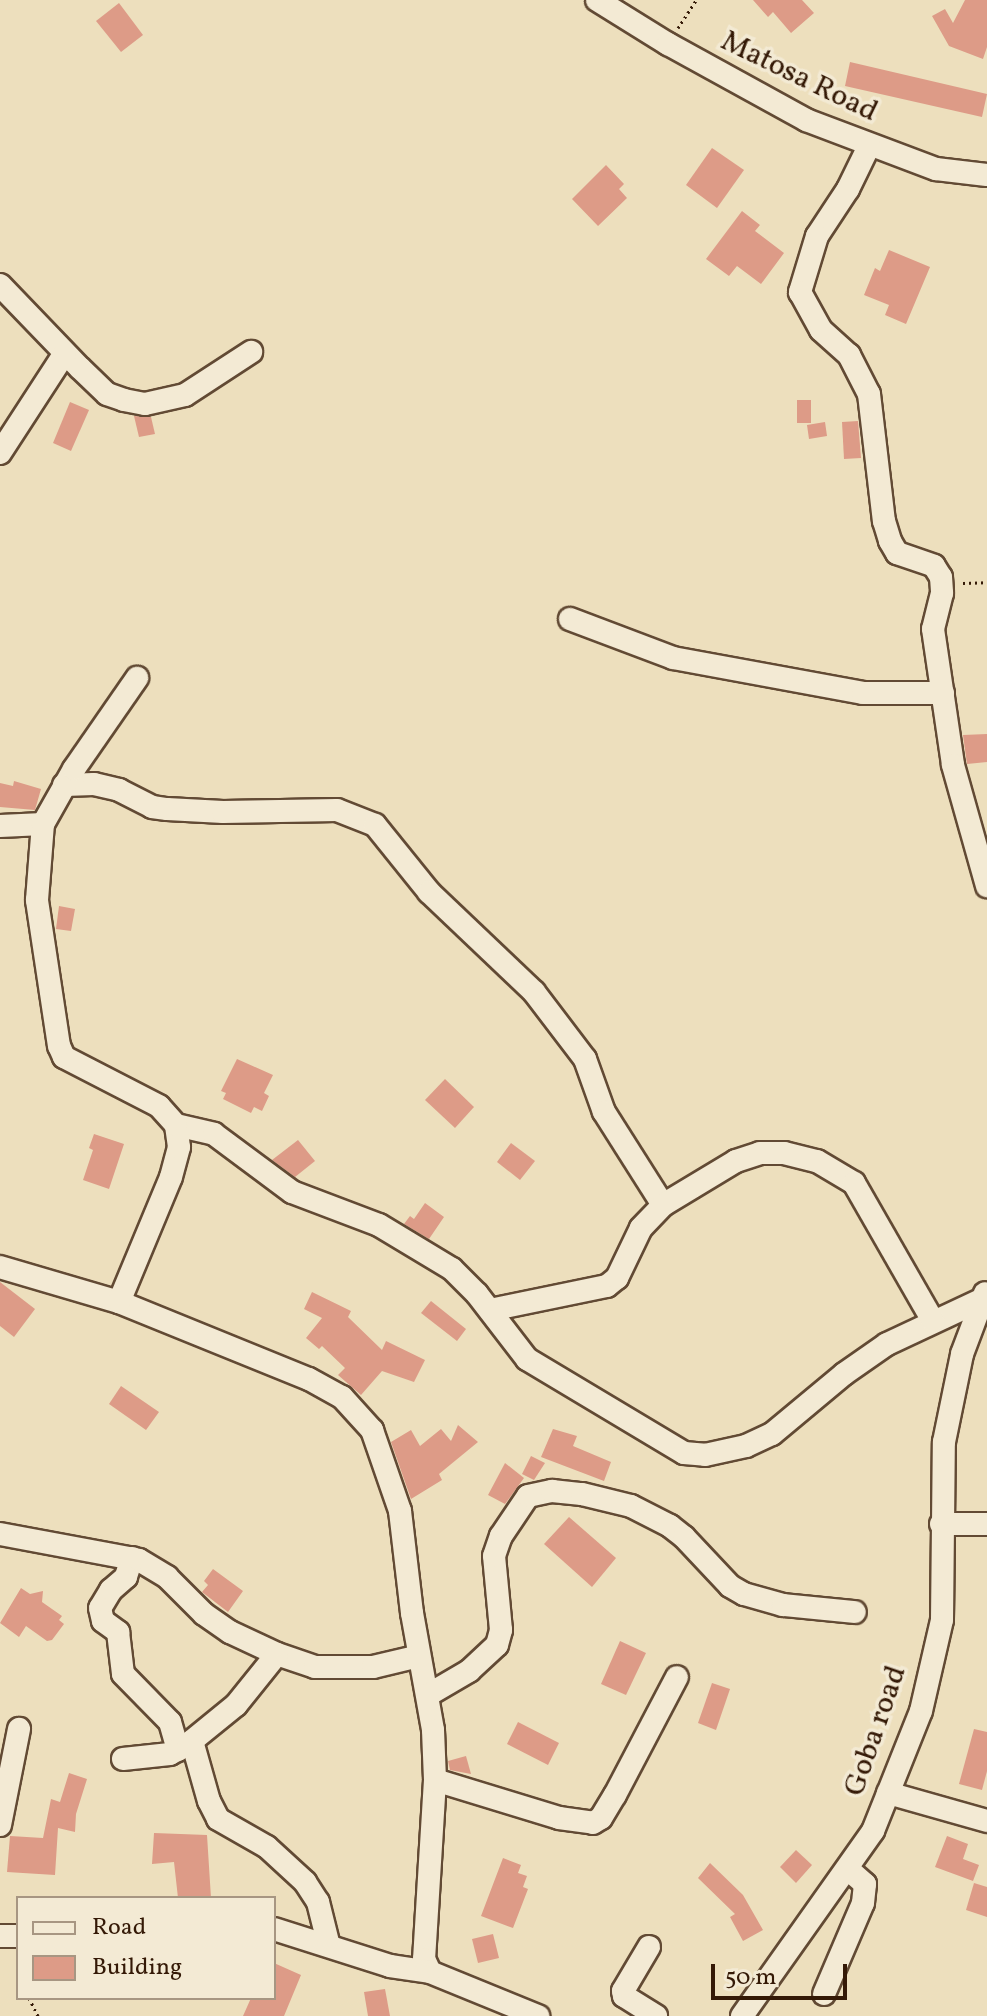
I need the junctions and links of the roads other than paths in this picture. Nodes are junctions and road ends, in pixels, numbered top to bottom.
1 (597, 0) edge
2 (869, 146) junction
3 (987, 175) edge
4 (0, 285) edge
5 (251, 352) dead end
6 (65, 353) junction
7 (0, 453) edge
8 (570, 619) dead end
9 (137, 678) dead end
10 (943, 693) junction
11 (64, 785) junction
12 (43, 824) junction
13 (0, 826) edge
14 (987, 886) edge
15 (176, 1125) junction
16 (663, 1205) junction
17 (0, 1267) edge
18 (984, 1294) edge
19 (119, 1302) junction
20 (490, 1310) junction
21 (933, 1321) junction
22 (941, 1524) junction
23 (987, 1524) edge
24 (0, 1534) edge
25 (132, 1558) junction
26 (855, 1612) dead end
27 (277, 1654) junction
28 (419, 1656) junction
29 (677, 1677) dead end
30 (428, 1695) junction
31 (19, 1729) dead end
32 (185, 1745) junction
33 (123, 1759) dead end
34 (435, 1780) junction
35 (888, 1793) junction
36 (987, 1821) edge
37 (0, 1825) edge
38 (848, 1869) junction
39 (276, 1930) edge
40 (329, 1946) junction
41 (649, 1947) dead end
42 (430, 1972) junction
43 (824, 1994) dead end
44 (538, 2016) edge
45 (656, 2016) edge
46 (742, 2016) edge

1 - 2 street, Matosa Road
2 - 3 street, Matosa Road
2 - 10 street
4 - 6 street
5 - 6 street
6 - 7 street
8 - 10 street
9 - 11 street
10 - 14 street
11 - 12 street
11 - 16 street
12 - 13 street
12 - 15 street
15 - 19 street
15 - 20 street
16 - 20 street
16 - 21 street
17 - 19 street
18 - 21 street
18 - 22 street, Goba road
19 - 28 street
20 - 21 street
22 - 23 street
22 - 35 street, Goba road
24 - 25 street
25 - 27 street
25 - 32 street
26 - 30 street
27 - 28 street
27 - 32 street
28 - 30 street
29 - 34 street
30 - 34 street
31 - 37 street
32 - 33 street
32 - 40 street
34 - 42 street
35 - 36 street
35 - 38 street, Goba road
38 - 43 street
38 - 46 street, Goba road
39 - 40 street
40 - 42 street
41 - 45 street
42 - 44 street

